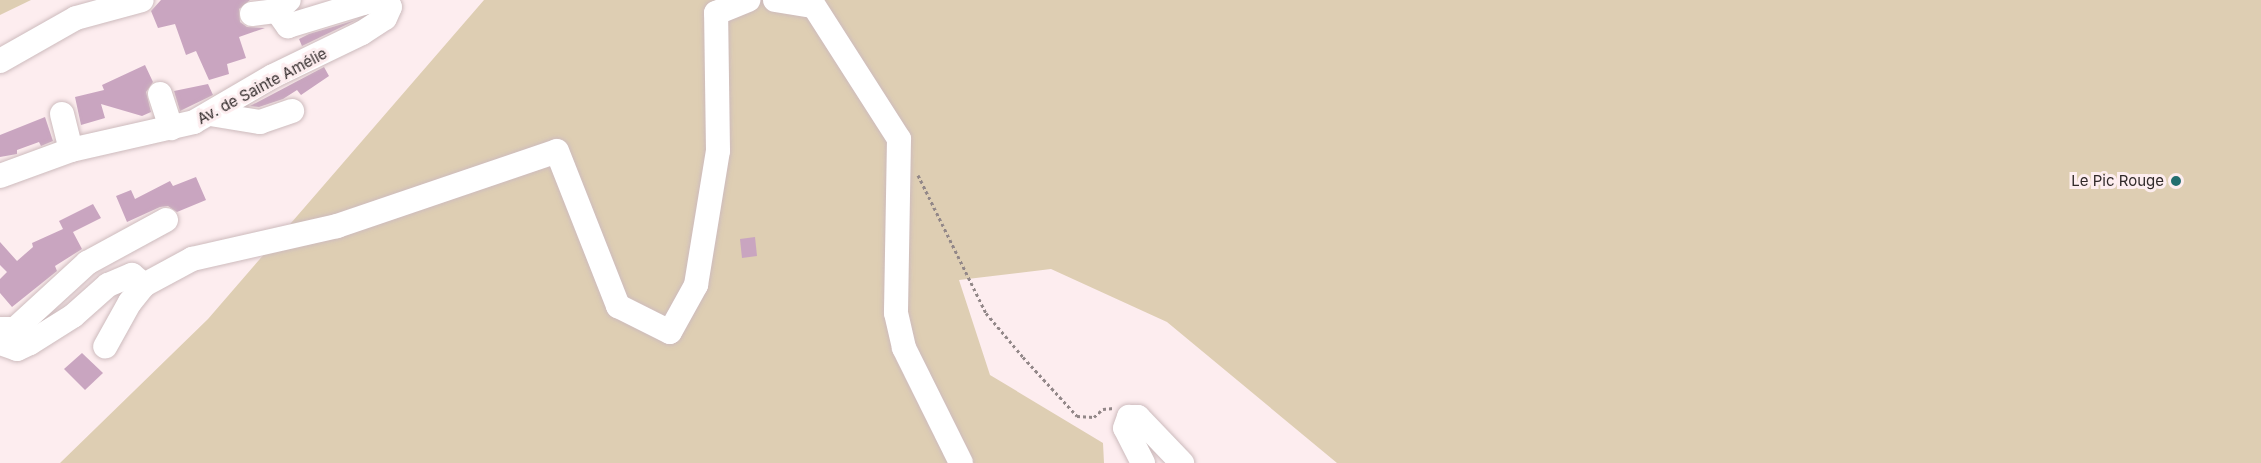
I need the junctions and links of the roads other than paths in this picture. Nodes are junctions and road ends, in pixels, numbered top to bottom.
1 (142, 0) edge
2 (748, 0) edge
3 (775, 0) edge
4 (397, 4) edge
5 (283, 6) edge
6 (252, 14) dead end
7 (0, 61) edge
8 (160, 94) dead end
9 (292, 111) dead end
10 (62, 114) dead end
11 (210, 114) junction
12 (171, 128) junction
13 (71, 150) junction
14 (0, 176) edge
15 (166, 220) dead end
16 (144, 285) junction
17 (0, 329) edge
18 (0, 343) edge
19 (105, 347) dead end
20 (961, 463) edge
21 (1143, 463) edge
22 (1182, 463) edge

1 - 7 street
2 - 16 street
3 - 20 street
4 - 5 street, Av. de Sainte Amélie
4 - 11 street, Av. de Sainte Amélie
5 - 6 street
8 - 12 street
9 - 11 street
10 - 13 street
11 - 12 street, Av. de Sainte Amélie
12 - 13 street, Av. de Sainte Amélie
13 - 14 street, Av. de Sainte Amélie
15 - 17 street
16 - 18 street
16 - 19 street
21 - 22 street

